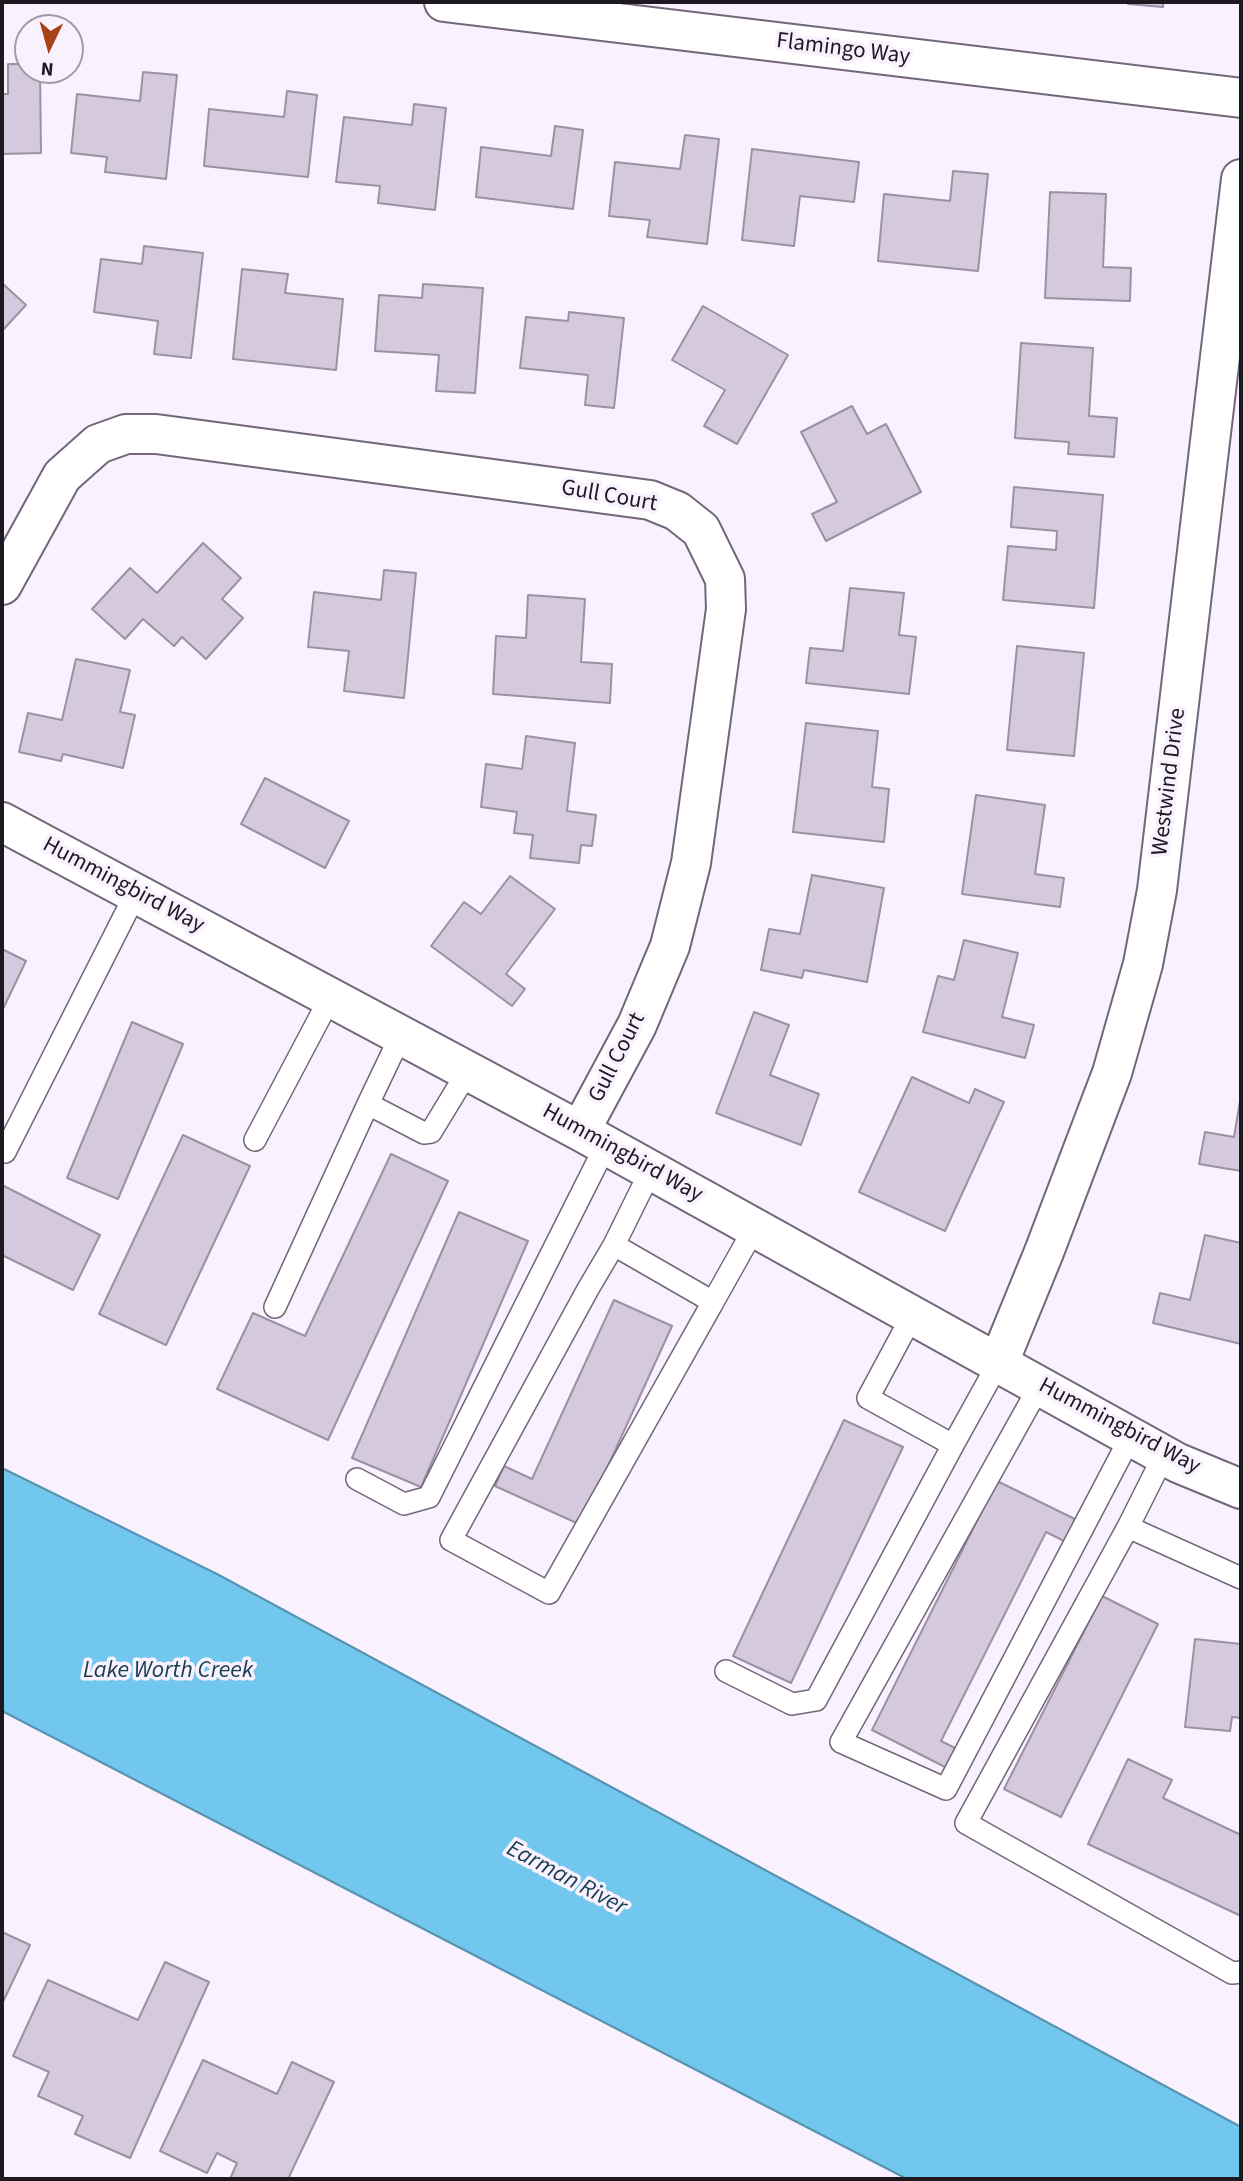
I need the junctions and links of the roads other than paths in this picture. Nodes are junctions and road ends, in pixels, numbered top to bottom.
1 (444, 2) edge
2 (1241, 98) edge
3 (1241, 179) edge
4 (2, 585) edge
5 (2, 822) edge
6 (136, 893) junction
7 (331, 998) junction
8 (401, 1035) junction
9 (468, 1071) junction
10 (368, 1104) junction
11 (593, 1138) junction
12 (255, 1140) dead end
13 (5, 1152) dead end
14 (651, 1170) junction
15 (755, 1227) junction
16 (614, 1245) junction
17 (713, 1302) junction
18 (275, 1307) dead end
19 (913, 1314) junction
20 (999, 1362) junction
21 (1040, 1385) junction
22 (1131, 1436) junction
23 (953, 1445) junction
24 (1164, 1455) junction
25 (357, 1479) dead end
26 (1241, 1489) edge
27 (1128, 1527) junction
28 (1241, 1578) edge
29 (726, 1671) dead end
30 (1241, 1972) edge

1 - 2 street, Flamingo Way
3 - 20 street, Westwind Drive
4 - 11 street, Gull Court
5 - 6 street, Hummingbird Way
6 - 7 street, Hummingbird Way
6 - 13 lane
7 - 8 street, Hummingbird Way
7 - 12 lane
8 - 9 street, Hummingbird Way
8 - 10 lane
9 - 10 lane
9 - 11 street, Hummingbird Way
10 - 18 lane
11 - 14 street, Hummingbird Way
11 - 25 lane
14 - 15 street, Hummingbird Way
14 - 16 lane
15 - 17 lane
15 - 19 street, Hummingbird Way
16 - 17 lane
16 - 17 lane
19 - 20 street, Hummingbird Way
19 - 23 lane
20 - 21 street, Hummingbird Way
20 - 23 lane
21 - 22 street, Hummingbird Way
21 - 22 lane
22 - 24 street, Hummingbird Way
23 - 29 lane
24 - 26 street, Hummingbird Way
24 - 27 lane
27 - 28 lane
27 - 30 lane

